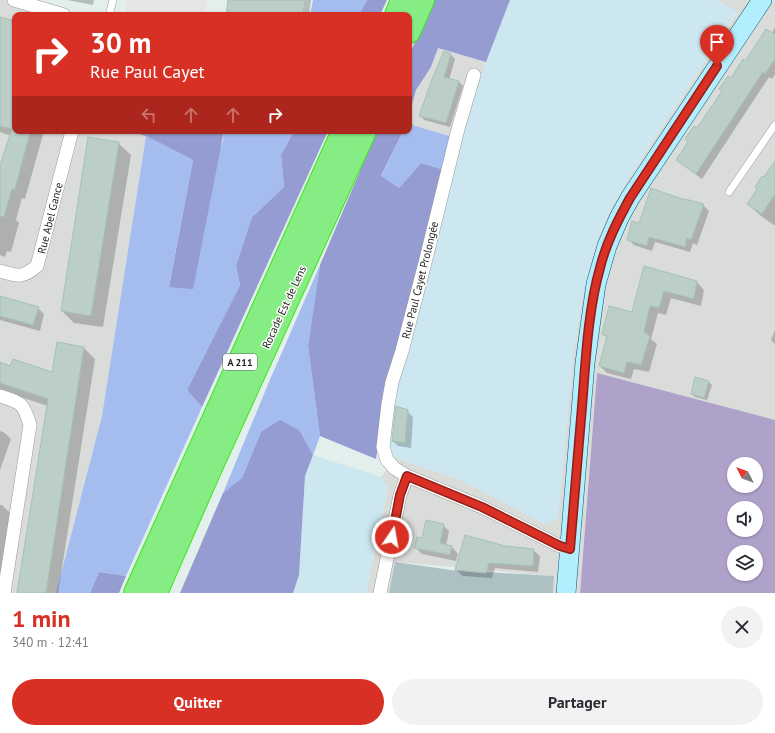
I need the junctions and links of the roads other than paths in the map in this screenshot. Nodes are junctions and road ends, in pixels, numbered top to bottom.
1 (14, 0) edge
2 (113, 0) edge
3 (402, 0) edge
4 (423, 0) edge
5 (762, 0) edge
6 (54, 12) edge
7 (110, 12) edge
8 (397, 12) edge
9 (412, 25) edge
10 (474, 75) dead end
11 (775, 125) edge
12 (71, 134) edge
13 (343, 134) edge
14 (363, 134) edge
15 (729, 192) dead end
16 (0, 270) edge
17 (0, 396) edge
18 (407, 476) junction
19 (570, 549) junction
20 (4, 593) edge
21 (135, 593) edge
22 (156, 593) edge
23 (380, 593) edge
24 (566, 593) edge

1 - 6 street
2 - 7 lane
3 - 8 highway
4 - 9 highway
5 - 19 street
10 - 18 street, Rue Paul Cayet Prolongée
11 - 15 lane
12 - 16 street, Rue Abel Gance
13 - 21 highway, Rocade Est de Lens / A 211
14 - 22 highway, Rocade Est de Lens / A 211
17 - 20 street
18 - 19 street, Rue Paul Cayet Prolongée
18 - 23 street
19 - 24 street

